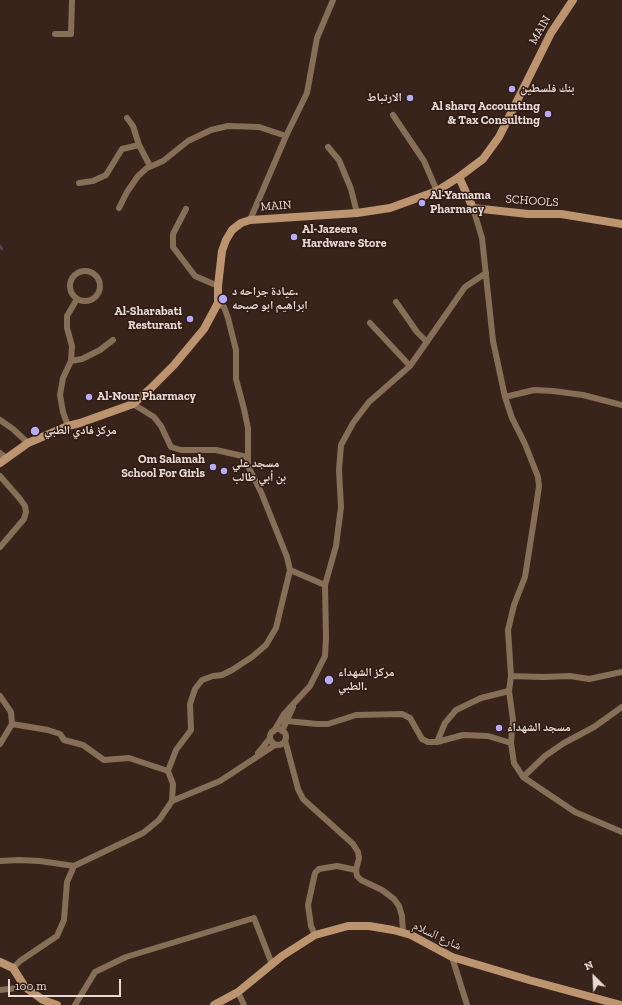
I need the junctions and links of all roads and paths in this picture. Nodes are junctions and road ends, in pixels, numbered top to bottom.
1 (72, 0) edge
2 (333, 0) edge
3 (573, 0) edge
4 (55, 34) dead end
5 (393, 115) dead end
6 (127, 118) dead end
7 (286, 136) junction
8 (139, 145) junction
9 (328, 147) dead end
10 (150, 166) junction
11 (459, 177) junction
12 (79, 183) dead end
13 (437, 191) junction
14 (119, 208) dead end
15 (473, 208) junction
16 (186, 209) dead end
17 (357, 213) junction
18 (250, 220) junction
19 (622, 224) edge
20 (486, 273) junction
21 (218, 286) junction
22 (76, 299) junction
23 (396, 302) dead end
24 (218, 303) junction
25 (370, 323) dead end
26 (113, 340) dead end
27 (427, 342) junction
28 (71, 361) junction
29 (410, 366) junction
30 (505, 397) junction
31 (133, 404) junction
32 (622, 405) edge
33 (0, 420) edge
34 (68, 426) junction
35 (28, 443) junction
36 (247, 456) junction
37 (2, 458) edge
38 (0, 476) edge
39 (0, 547) edge
40 (290, 570) junction
41 (325, 585) junction
42 (622, 672) edge
43 (511, 676) junction
44 (509, 691) junction
45 (0, 696) edge
46 (299, 699) junction
47 (622, 707) edge
48 (287, 721) junction
49 (12, 724) junction
50 (274, 731) junction
51 (282, 731) junction
52 (270, 738) junction
53 (285, 740) junction
54 (436, 742) junction
55 (511, 743) junction
56 (0, 744) edge
57 (277, 745) junction
58 (288, 756) junction
59 (255, 757) junction
60 (168, 771) junction
61 (523, 778) junction
62 (172, 801) junction
63 (622, 832) edge
64 (0, 861) edge
65 (74, 866) junction
66 (356, 870) junction
67 (404, 933) junction
68 (315, 935) junction
69 (452, 957) junction
70 (0, 962) edge
71 (272, 964) junction
72 (12, 968) junction
73 (25, 987) junction
74 (0, 990) edge
75 (238, 992) junction
76 (57, 1005) edge
77 (75, 1005) edge
78 (214, 1005) edge
79 (244, 1005) edge
80 (467, 1005) edge
81 (620, 1005) edge

1 - 4 street
2 - 7 street
3 - 11 main road, MAIN
5 - 13 street
6 - 8 street
7 - 10 street
7 - 18 street
8 - 10 street
8 - 12 street
9 - 17 street
10 - 14 street
11 - 13 main road, MAIN
11 - 15 main road
13 - 17 main road, MAIN
15 - 19 main road, SCHOOLS
15 - 20 street
16 - 21 street
17 - 18 main road, MAIN
18 - 21 main road, MAIN
20 - 27 street
20 - 30 street
21 - 24 main road, MAIN
22 - 22 street
22 - 28 street
23 - 27 street
24 - 31 main road, MAIN
24 - 36 street
25 - 29 street
26 - 28 street
27 - 29 street
28 - 34 street
29 - 41 street
30 - 32 street
30 - 43 street
31 - 34 main road, MAIN
31 - 36 street
33 - 35 street
34 - 35 main road, MAIN
35 - 37 main road, MAIN
36 - 40 street
38 - 39 street
40 - 41 street
40 - 60 street
41 - 46 street
42 - 43 street
43 - 44 street
44 - 54 street
44 - 55 street
45 - 49 street
46 - 48 street
46 - 50 street
47 - 61 street
48 - 51 street
48 - 54 street
49 - 56 street
49 - 60 street
50 - 51 street
50 - 52 street
51 - 53 street
52 - 57 street
52 - 59 street
53 - 57 street
53 - 58 street
54 - 55 street
55 - 61 street
57 - 58 street
57 - 59 street
58 - 66 street
59 - 62 street
60 - 62 street
61 - 63 street
62 - 65 street
64 - 65 street
65 - 72 street
66 - 67 street
66 - 68 street
67 - 68 main road, شارع السلام
67 - 69 main road, شارع السلام
68 - 71 main road, شارع السلام
69 - 80 street
69 - 81 main road, شارع السلام
70 - 72 main road
71 - 75 main road, شارع السلام
71 - 77 street
72 - 73 main road
73 - 74 street
73 - 76 main road
75 - 78 main road, شارع السلام
75 - 79 street

